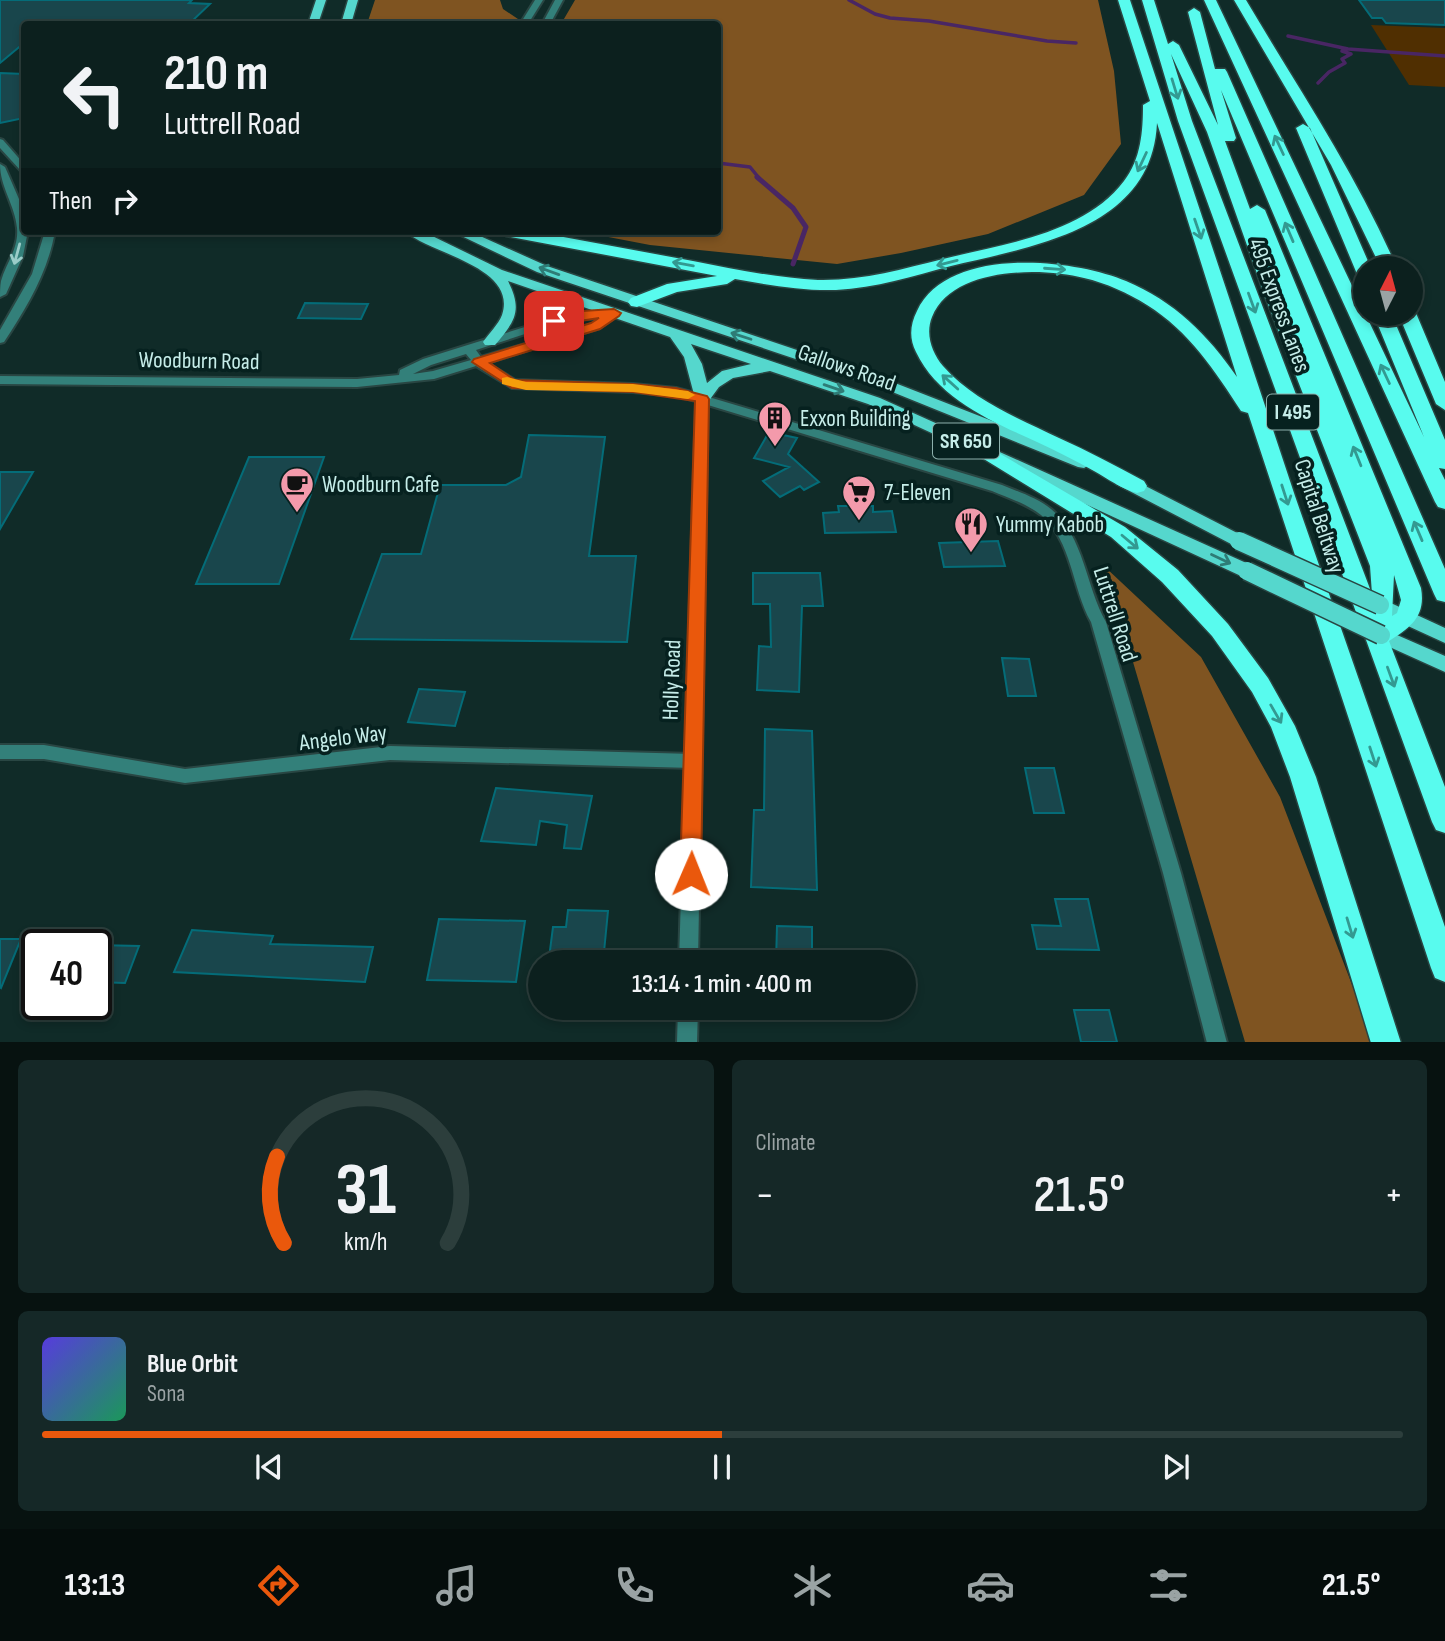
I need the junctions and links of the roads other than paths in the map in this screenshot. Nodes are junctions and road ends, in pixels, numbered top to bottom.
1 (321, 0) edge
2 (353, 0) edge
3 (539, 0) edge
4 (559, 0) edge
5 (1124, 0) edge
6 (1150, 0) edge
7 (1210, 0) edge
8 (1240, 0) edge
9 (1191, 6) edge
10 (314, 21) edge
11 (347, 21) edge
12 (526, 21) edge
13 (548, 21) edge
14 (1272, 55) junction
15 (1146, 71) junction
16 (0, 142) edge
17 (21, 166) edge
18 (0, 167) edge
19 (21, 222) edge
20 (22, 235) edge
21 (49, 235) edge
22 (420, 235) edge
23 (465, 235) edge
24 (527, 235) edge
25 (1357, 256) edge
26 (1384, 256) edge
27 (497, 273) junction
28 (750, 277) junction
29 (0, 294) edge
30 (637, 302) junction
31 (614, 313) junction
32 (1387, 326) edge
33 (1412, 326) edge
34 (676, 335) junction
35 (0, 339) edge
36 (490, 342) junction
37 (468, 349) junction
38 (479, 362) junction
39 (791, 374) junction
40 (397, 377) junction
41 (0, 380) edge
42 (702, 399) junction
43 (1445, 404) edge
44 (1264, 430) junction
45 (968, 441) junction
46 (1445, 463) edge
47 (1137, 486) junction
48 (1445, 502) edge
49 (1445, 594) edge
50 (1380, 605) junction
51 (1407, 618) junction
52 (1381, 635) junction
53 (1445, 636) edge
54 (1445, 666) edge
55 (0, 751) edge
56 (693, 761) junction
57 (1445, 822) edge
58 (689, 950) edge
59 (1445, 968) edge
60 (688, 1020) edge
61 (687, 1042) edge
62 (1217, 1042) edge
63 (1386, 1042) edge

1 - 10 main road
2 - 11 main road
3 - 12 street
4 - 13 street
5 - 15 highway, Capital Beltway / I 495
6 - 50 highway
6 -> 57 highway, 495 Express Lanes / I 495
48 -> 7 highway
8 - 14 highway
49 -> 9 highway, 495 Express Lanes
51 -> 9 highway
14 - 25 highway
14 - 26 highway
15 -> 28 highway
15 -> 44 highway, Capital Beltway / I 495
16 - 17 street
18 -> 19 street
20 -> 29 street
21 - 35 street
22 - 27 main road, Gallows Road / SR 650
30 -> 23 main road, Gallows Road / SR 650
28 -> 24 highway
27 - 31 main road, Gallows Road / SR 650
27 - 36 main road
28 - 30 highway
30 - 31 main road, Woodburn Road
47 -> 30 main road, Gallows Road / SR 650
31 - 34 main road, Gallows Road / SR 650
31 - 36 street, Woodburn Road
31 - 38 street, Woodburn Road
32 - 46 highway
33 - 43 highway
34 - 39 main road, Gallows Road / SR 650
34 - 42 main road
36 - 37 street, Woodburn Road
37 - 38 street, Luttrell Road
37 - 40 street, Woodburn Road
38 - 40 street, Woodburn Road
38 - 42 street, Luttrell Road
39 - 42 main road
39 -> 45 main road, Gallows Road / SR 650
40 - 41 street, Woodburn Road
42 - 56 street, Holly Road
42 - 62 street, Luttrell Road
47 -> 44 highway
44 -> 59 highway, Capital Beltway / I 495
45 -> 52 main road, Gallows Road / SR 650, bridge
45 -> 63 highway
47 - 50 main road, Gallows Road / SR 650, bridge
50 - 51 main road, Gallows Road / SR 650
50 - 52 highway
51 - 52 highway
51 - 53 main road, Gallows Road / SR 650
52 - 54 main road, Gallows Road / SR 650
55 - 56 street, Angelo Way
56 - 58 street, Holly Road
60 - 61 street

